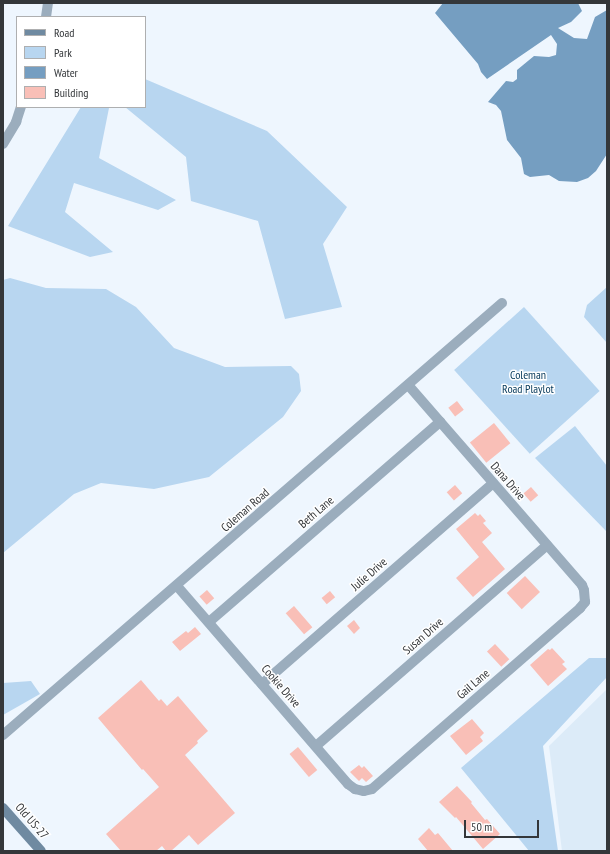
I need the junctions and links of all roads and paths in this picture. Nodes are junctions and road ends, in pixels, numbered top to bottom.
1 (48, 3) edge
2 (46, 16) edge
3 (21, 108) edge
4 (3, 144) edge
5 (502, 303) dead end
6 (408, 385) junction
7 (440, 422) junction
8 (493, 483) junction
9 (547, 545) junction
10 (177, 586) junction
11 (585, 596) joint
12 (209, 622) junction
13 (262, 684) junction
14 (3, 735) edge
15 (316, 746) junction
16 (372, 789) joint
17 (3, 808) edge
18 (41, 851) edge

1 - 2 street
3 - 4 street
5 - 6 street, Coleman Road
6 - 7 street, Dana Drive
6 - 10 street, Coleman Road
7 - 8 street, Dana Drive
7 - 12 street, Beth Lane
8 - 9 street, Dana Drive
8 - 13 street, Julie Drive
9 - 11 street, Dana Drive
9 - 15 street, Susan Drive
10 - 12 street, Cookie Drive
10 - 14 street, Coleman Road
11 - 16 street, Gail Lane
12 - 13 street, Cookie Drive
13 - 15 street, Cookie Drive
15 - 16 street, Cookie Drive
17 - 18 main road, Old US-27

